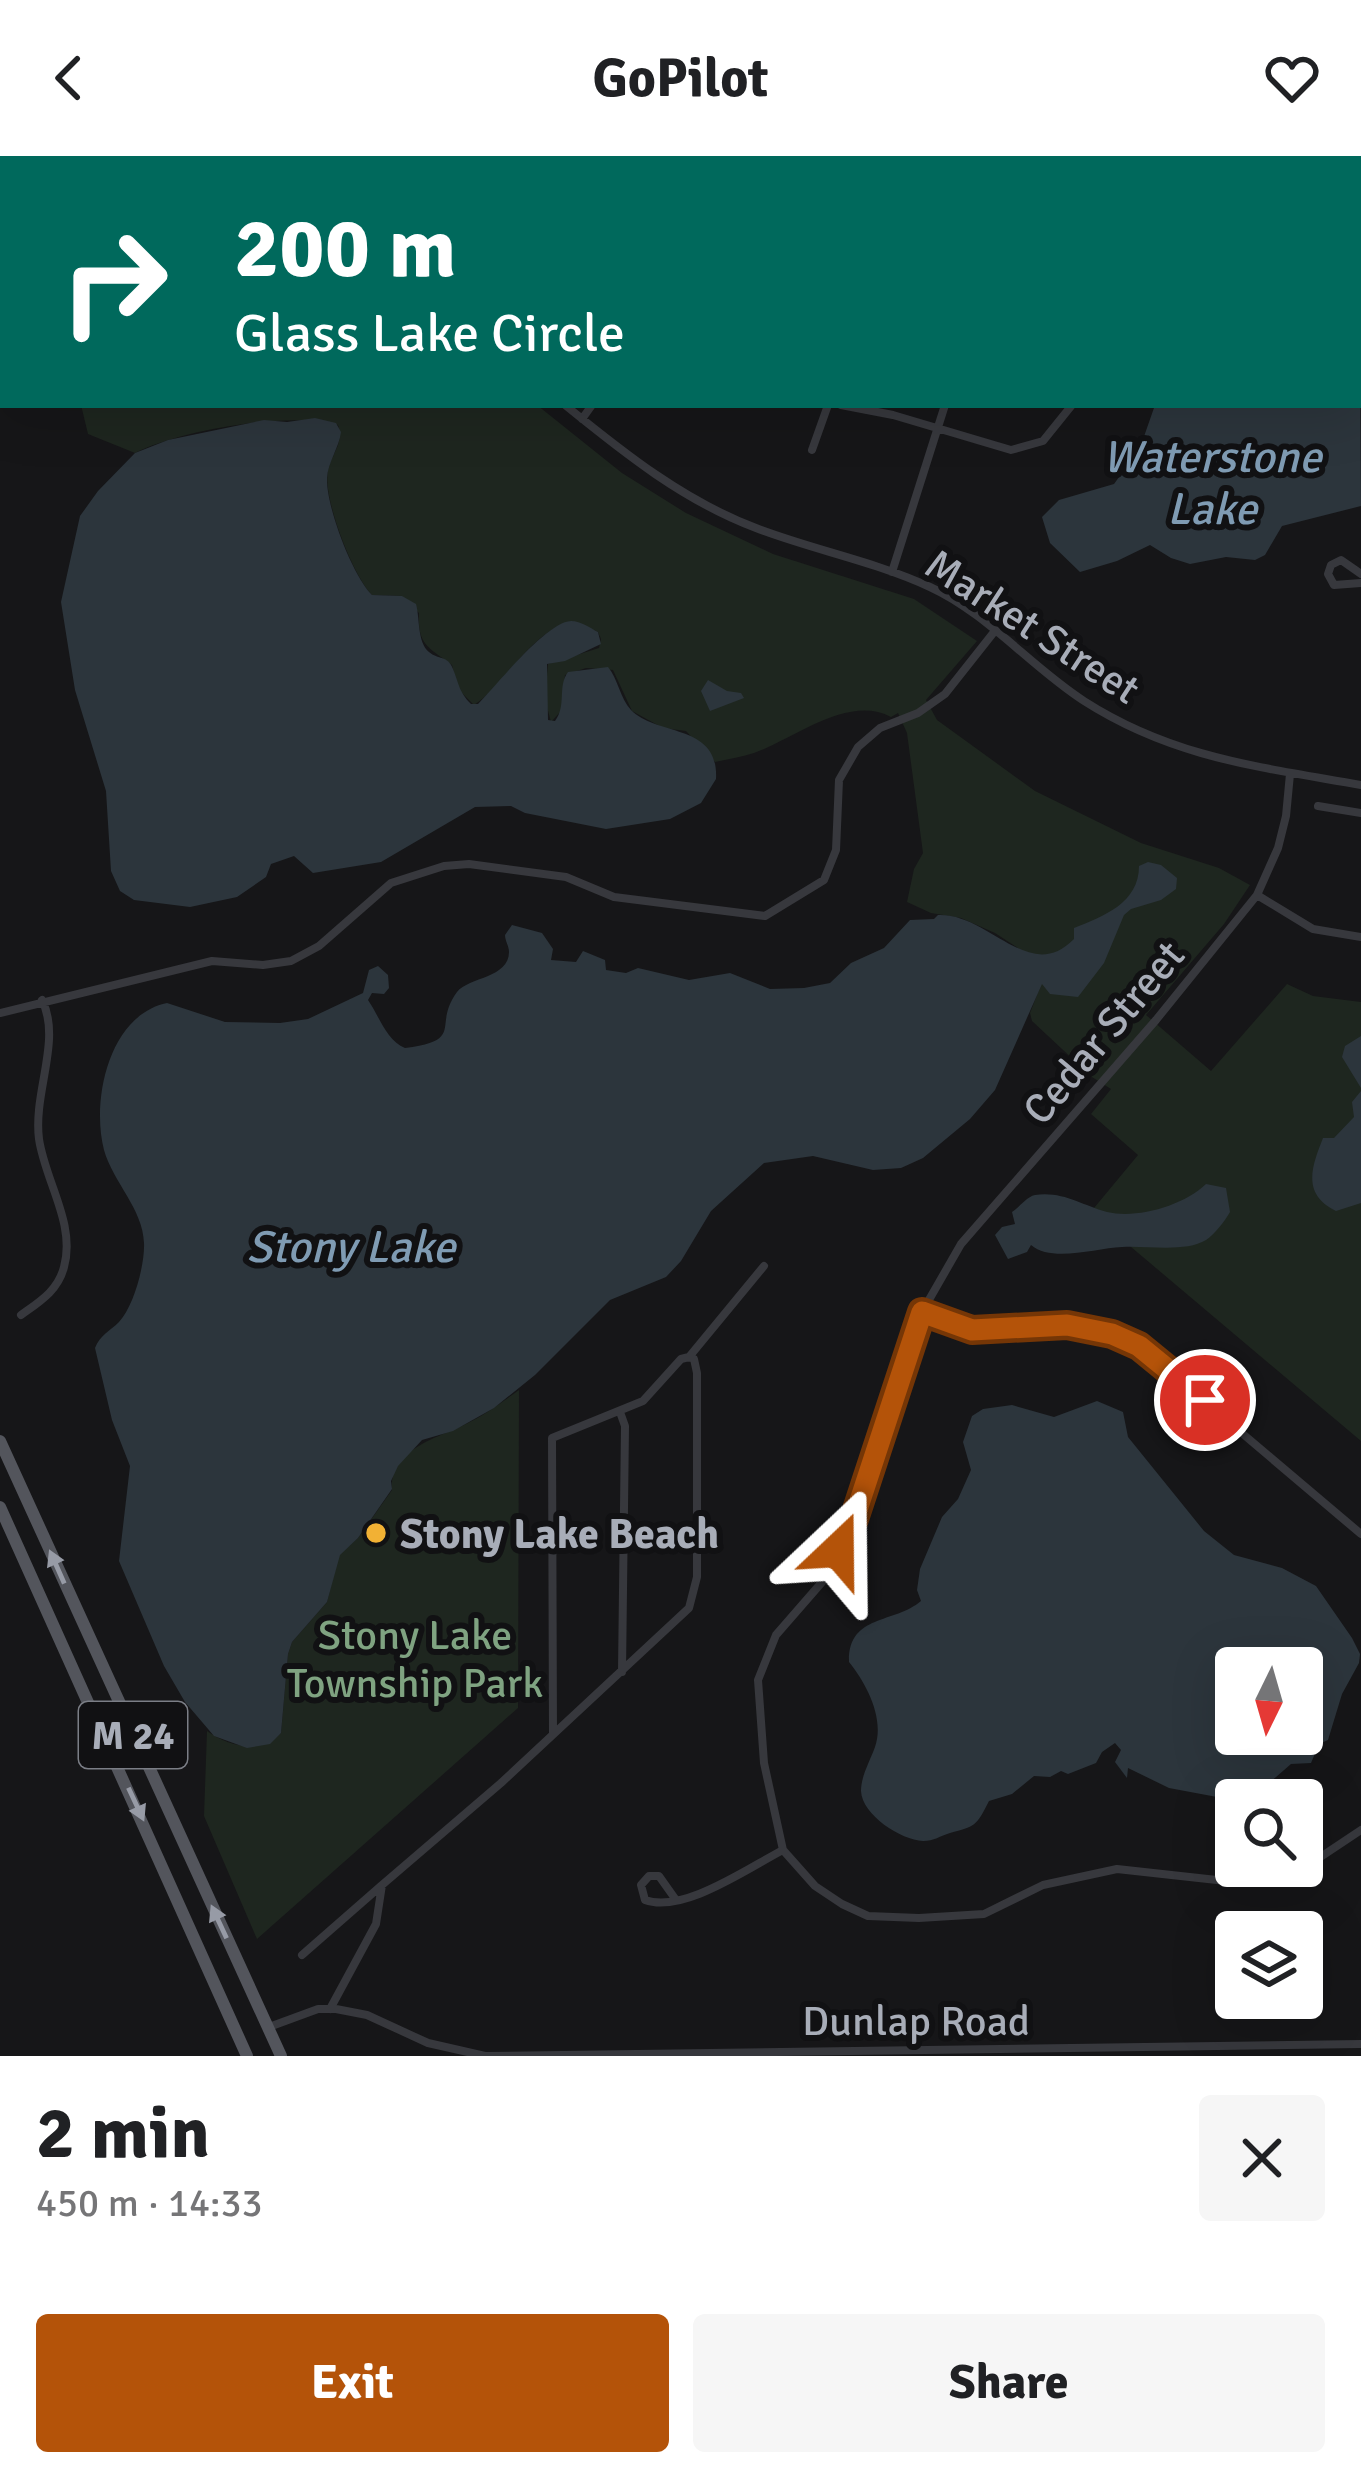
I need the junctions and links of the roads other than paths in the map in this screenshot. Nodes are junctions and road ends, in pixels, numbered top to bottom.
1 (569, 408) edge
2 (590, 408) edge
3 (826, 408) edge
4 (857, 408) edge
5 (943, 408) edge
6 (1070, 408) edge
7 (583, 419) junction
8 (939, 430) junction
9 (812, 450) dead end
10 (892, 572) junction
11 (994, 632) junction
12 (1290, 774) junction
13 (1361, 785) edge
14 (1318, 806) dead end
15 (1361, 813) edge
16 (1257, 895) junction
17 (1361, 937) edge
18 (42, 1000) junction
19 (0, 1013) edge
20 (764, 1266) dead end
21 (922, 1312) junction
22 (21, 1315) dead end
23 (689, 1357) junction
24 (620, 1412) junction
25 (0, 1441) edge
26 (0, 1507) edge
27 (1361, 1534) edge
28 (622, 1672) junction
29 (553, 1736) junction
30 (1361, 1830) edge
31 (185, 1848) junction
32 (783, 1850) junction
33 (160, 1857) junction
34 (382, 1885) junction
35 (676, 1900) junction
36 (302, 1955) dead end
37 (330, 2009) junction
38 (268, 2028) junction
39 (240, 2040) junction
40 (1361, 2044) edge
41 (247, 2056) edge
42 (281, 2056) edge

1 - 7 street, Market Street
2 - 7 street
3 - 9 street
4 - 8 street
5 - 8 street
6 - 8 street
7 - 10 street, Market Street
8 - 10 street
10 - 11 street, Market Street
11 - 12 street, Market Street
11 - 18 street
12 - 13 street, Market Street
12 - 16 street, Cedar Street
14 - 15 street
16 - 17 street
16 - 21 street, Cedar Street
18 - 19 street
18 - 22 street
20 - 23 street
21 - 27 street
21 - 32 street, Cedar Street
23 - 24 street
23 - 28 street
24 - 28 street
24 - 29 street
31 -> 25 main road, M 24
26 -> 33 main road, M 24
28 - 29 street
29 - 34 street
30 - 32 street
31 - 33 main road
38 -> 31 main road, M 24
32 - 35 street
33 - 39 main road, M 24
34 - 36 street
34 - 37 street
35 - 35 street
37 - 38 street
37 - 40 street, Dunlap Road
38 - 39 main road
38 - 42 main road, M 24
39 - 41 main road, M 24

